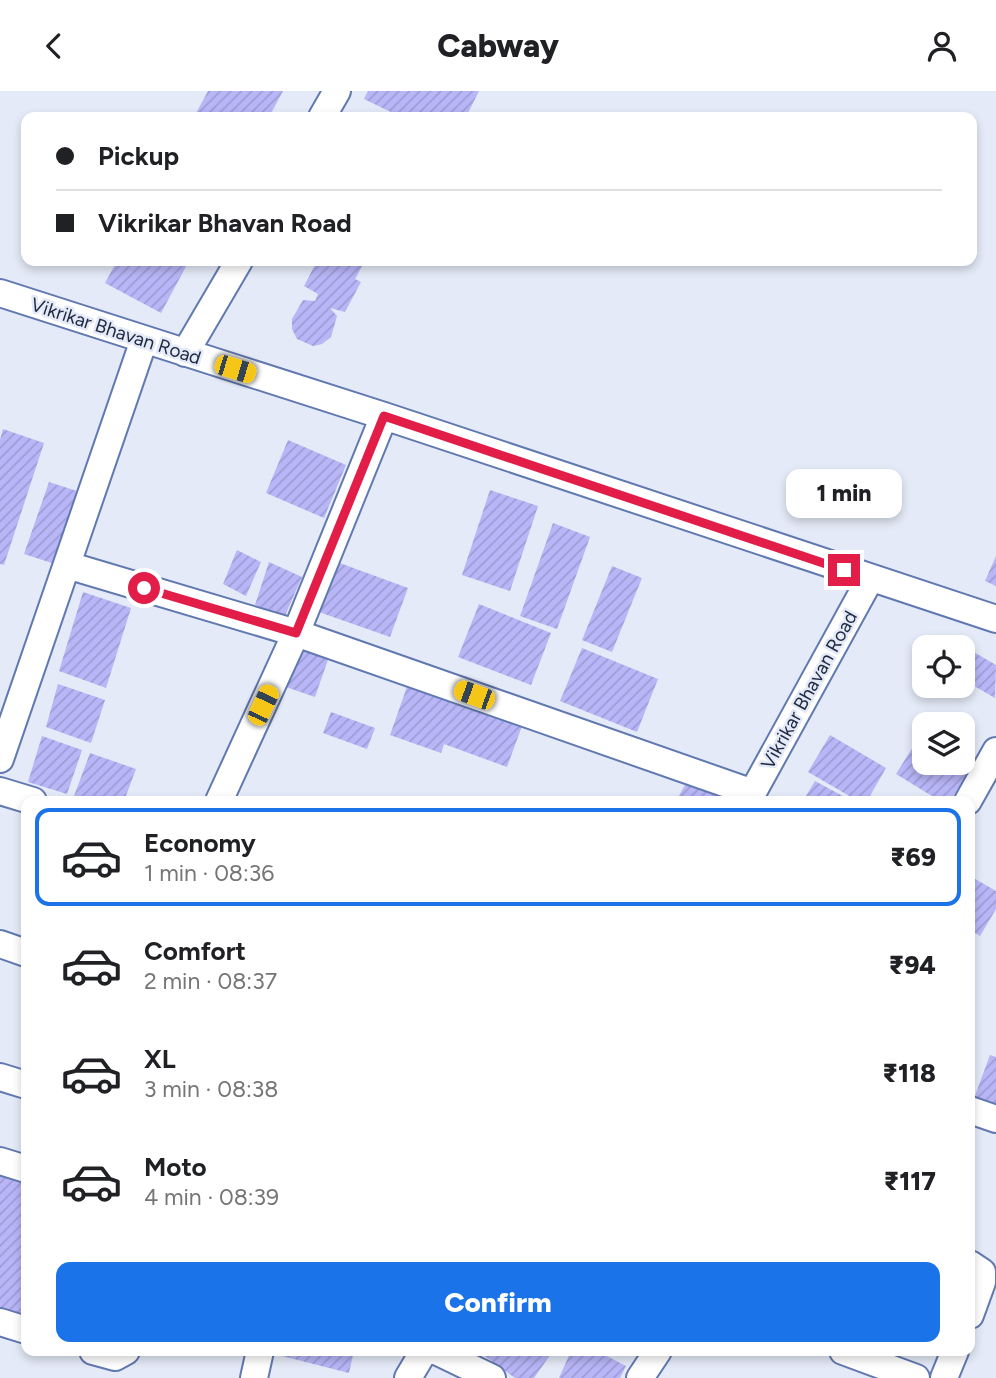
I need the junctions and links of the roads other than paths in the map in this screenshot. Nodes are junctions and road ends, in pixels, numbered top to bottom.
1 (337, 91) edge
2 (325, 112) edge
3 (236, 266) edge
4 (0, 293) edge
5 (144, 340) junction
6 (185, 353) junction
7 (384, 416) junction
8 (67, 565) junction
9 (870, 579) junction
10 (996, 618) edge
11 (296, 633) junction
12 (996, 751) edge
13 (0, 759) edge
14 (0, 791) edge
15 (221, 796) edge
16 (747, 796) edge
17 (751, 796) edge
18 (971, 796) edge
19 (21, 797) edge
20 (0, 944) edge
21 (21, 951) edge
22 (0, 1077) edge
23 (21, 1083) edge
24 (975, 1111) edge
25 (996, 1119) edge
26 (0, 1161) edge
27 (21, 1167) edge
28 (975, 1267) edge
29 (975, 1301) edge
30 (0, 1322) edge
31 (21, 1328) edge
32 (259, 1356) edge
33 (421, 1356) edge
34 (446, 1356) edge
35 (654, 1356) edge
36 (857, 1356) edge
37 (953, 1356) edge
38 (254, 1378) edge
39 (408, 1378) edge
40 (492, 1378) edge
41 (640, 1378) edge
42 (916, 1378) edge
43 (944, 1378) edge

1 - 2 street
3 - 6 street
4 - 5 street, Vikrikar Bhavan Road
5 - 6 street, Vikrikar Bhavan Road
5 - 8 street
6 - 7 street, Vikrikar Bhavan Road
7 - 9 street, Vikrikar Bhavan Road
7 - 11 street
8 - 11 street
8 - 13 street
9 - 10 street, Vikrikar Bhavan Road
9 - 17 street, Vikrikar Bhavan Road
11 - 15 street
11 - 16 street
12 - 18 street
14 - 19 street
20 - 21 street
22 - 23 street
24 - 25 street
26 - 27 street
28 - 29 street
30 - 31 street
32 - 38 street
33 - 39 street
34 - 40 street
35 - 41 street
36 - 42 street
37 - 43 street

